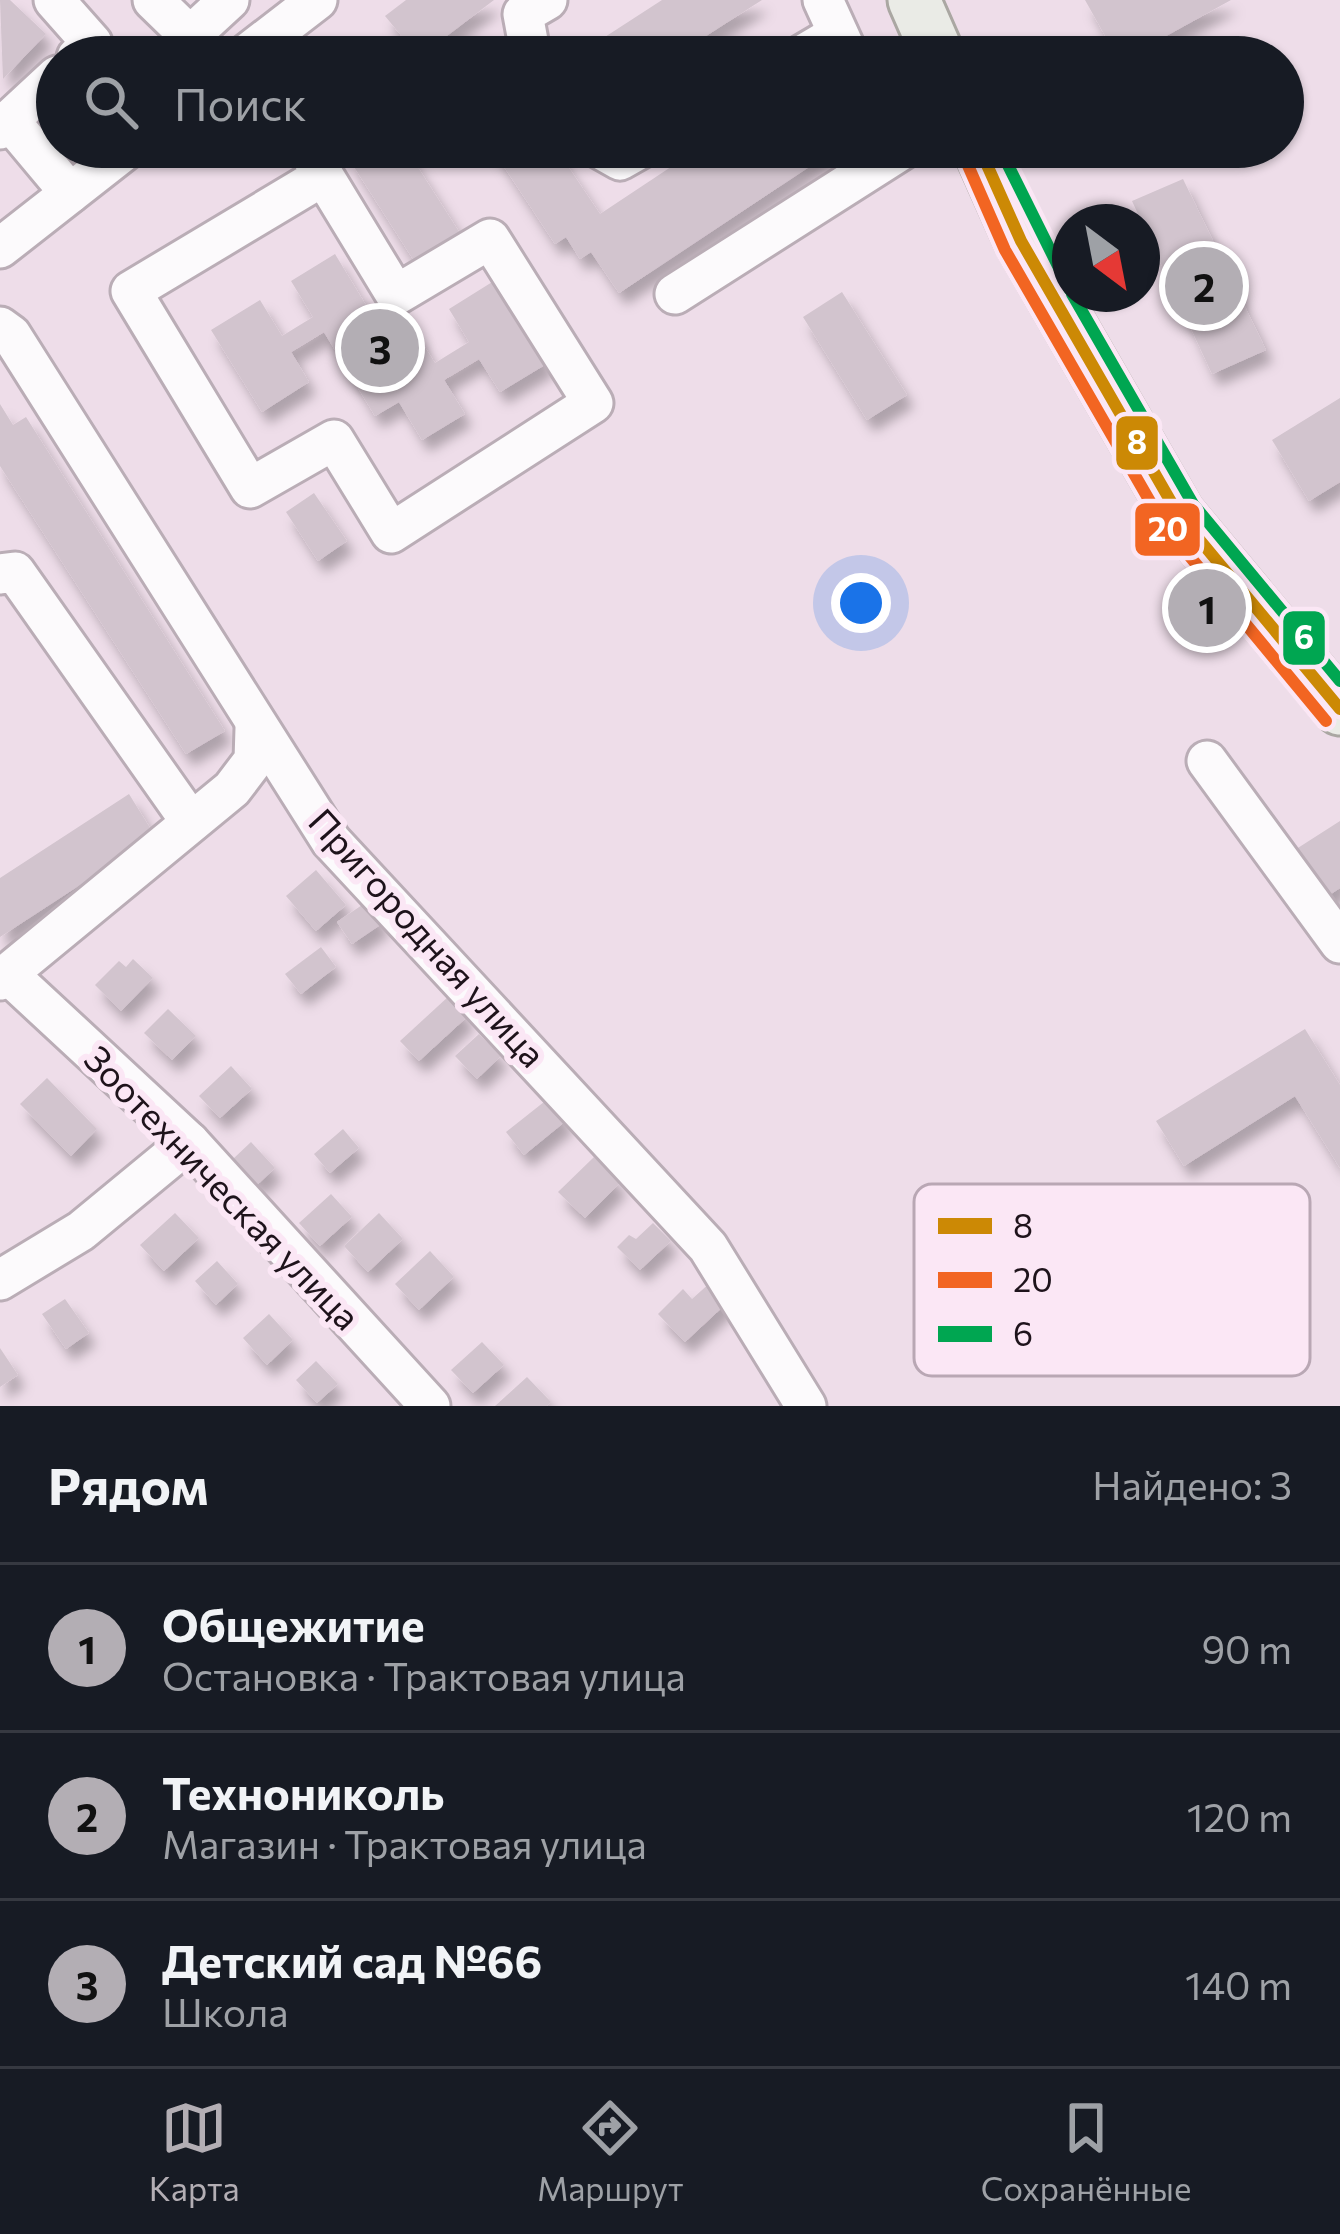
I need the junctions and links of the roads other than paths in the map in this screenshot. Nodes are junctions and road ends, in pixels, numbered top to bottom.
1 (54, 0) edge
2 (153, 0) edge
3 (229, 0) edge
4 (317, 0) edge
5 (547, 0) edge
6 (914, 0) edge
7 (86, 36) edge
8 (189, 36) edge
9 (191, 36) edge
10 (272, 36) edge
11 (527, 36) edge
12 (930, 36) edge
13 (36, 95) edge
14 (4, 125) edge
15 (36, 158) edge
16 (46, 168) edge
17 (102, 168) edge
18 (306, 168) edge
19 (319, 168) edge
20 (868, 168) edge
21 (988, 168) edge
22 (70, 193) junction
23 (0, 248) edge
24 (675, 294) dead end
25 (0, 327) edge
26 (5, 565) edge
27 (1340, 709) edge
28 (255, 728) junction
29 (1207, 761) dead end
30 (191, 822) junction
31 (1340, 943) edge
32 (5, 977) edge
33 (189, 1142) junction
34 (0, 1280) edge
35 (430, 1406) edge
36 (806, 1406) edge

1 - 7 street
2 - 8 street
3 - 9 street
4 - 10 street
5 - 11 street
6 - 12 main road
13 - 14 street
14 - 15 street
16 - 22 street
17 - 22 street
18 - 19 street
20 - 24 street
21 - 27 main road
22 - 23 street
25 - 28 street, Пригородная улица
26 - 30 street
28 - 30 street
28 - 36 street, Пригородная улица
29 - 31 street
30 - 32 street
32 - 33 street, Зоотехническая улица
33 - 34 street
33 - 35 street, Зоотехническая улица

